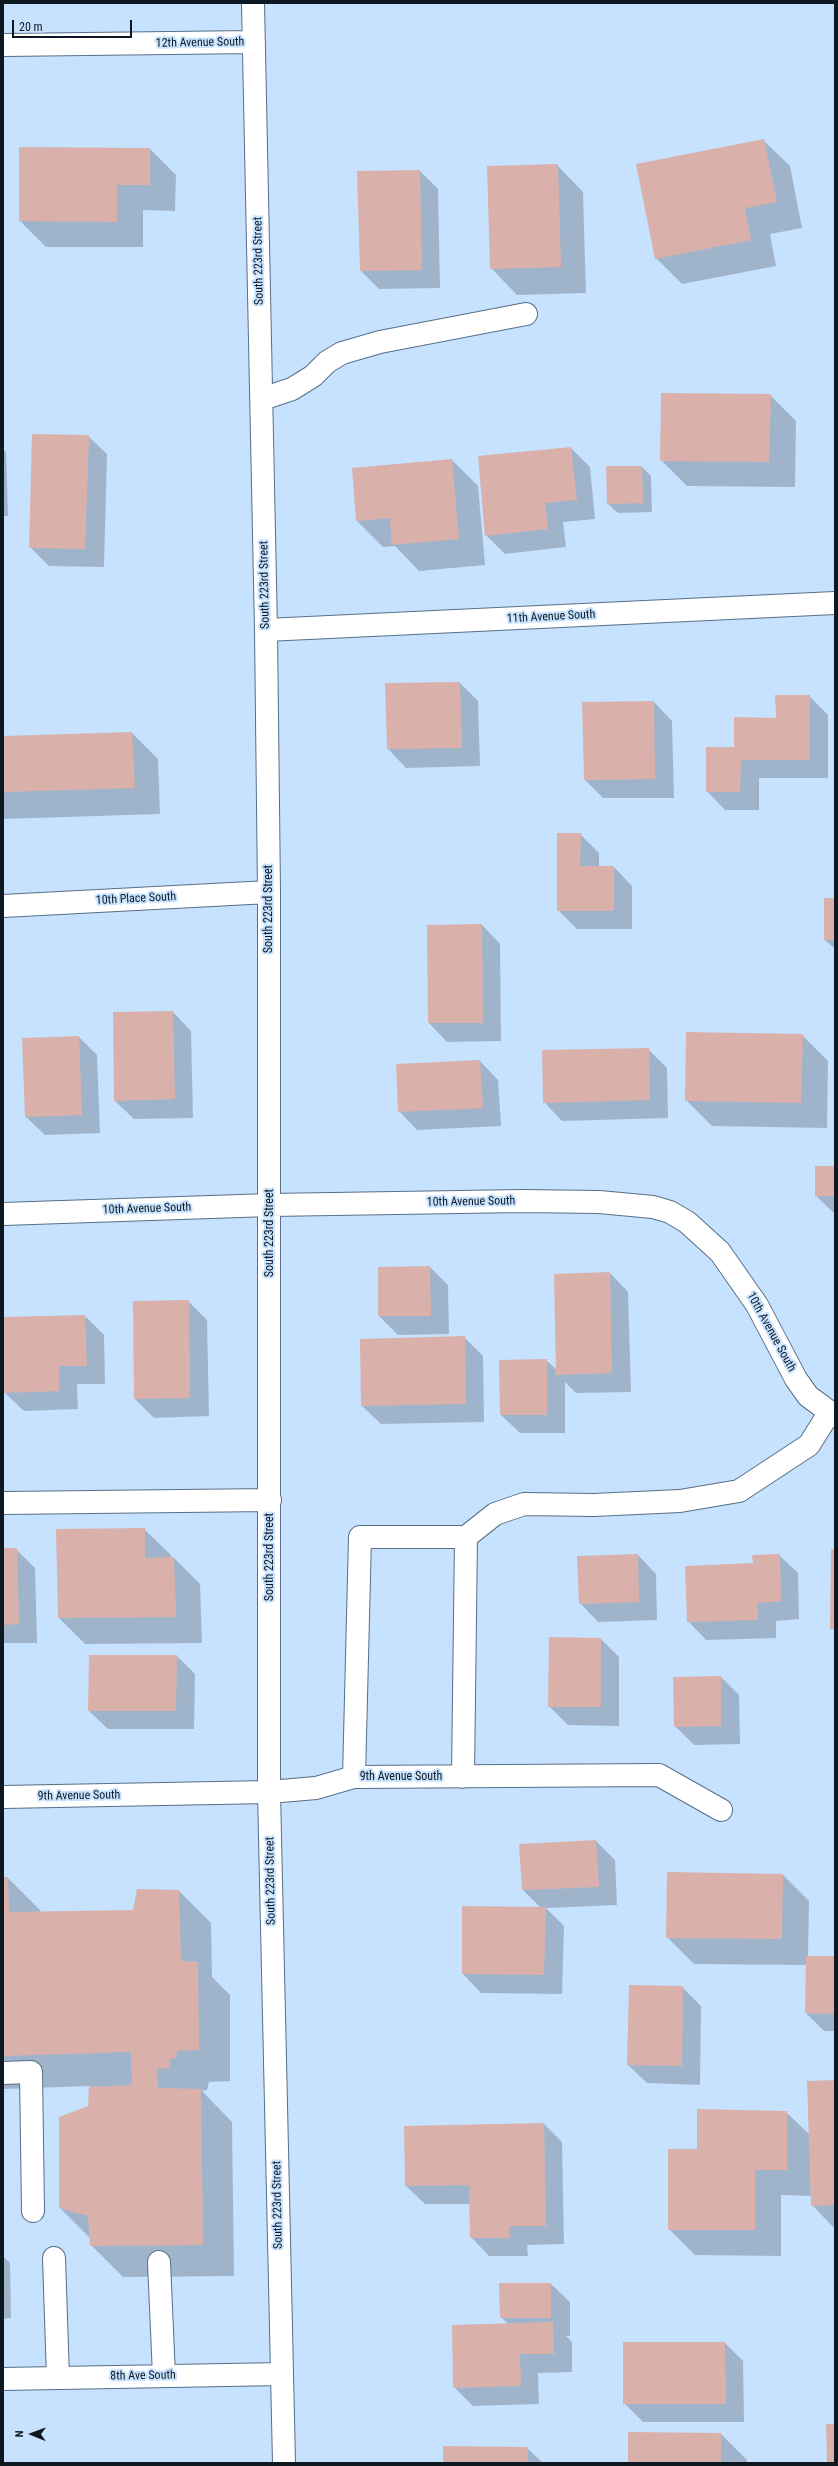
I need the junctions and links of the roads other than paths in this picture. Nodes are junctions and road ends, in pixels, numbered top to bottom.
1 (253, 3) edge
2 (254, 42) junction
3 (3, 45) edge
4 (526, 314) dead end
5 (262, 399) junction
6 (835, 603) edge
7 (266, 630) junction
8 (269, 892) junction
9 (3, 906) edge
10 (270, 1205) junction
11 (3, 1214) edge
12 (832, 1415) edge
13 (270, 1500) junction
14 (3, 1503) edge
15 (466, 1537) junction
16 (354, 1777) junction
17 (463, 1777) junction
18 (269, 1792) junction
19 (3, 1797) edge
20 (721, 1810) dead end
21 (3, 2073) edge
22 (33, 2211) dead end
23 (54, 2258) dead end
24 (159, 2262) dead end
25 (282, 2374) junction
26 (164, 2376) junction
27 (58, 2378) junction
28 (3, 2379) edge
29 (284, 2463) edge

1 - 2 street, South 223rd Street
2 - 3 street, 12th Avenue South
2 - 5 street, South 223rd Street
4 - 5 street
5 - 7 street, South 223rd Street
6 - 7 street, 11th Avenue South
7 - 8 street, South 223rd Street
8 - 9 street, 10th Place South
8 - 10 street, South 223rd Street
10 - 11 street, 10th Avenue South
10 - 12 street, 10th Avenue South
10 - 13 street, South 223rd Street
12 - 15 street
13 - 14 street
13 - 18 street, South 223rd Street
15 - 16 street
15 - 17 street
16 - 17 street, 9th Avenue South
16 - 18 street, 9th Avenue South
17 - 20 street, 9th Avenue South
18 - 19 street, 9th Avenue South
18 - 25 street, South 223rd Street
21 - 22 street
23 - 27 street
24 - 26 street
25 - 26 street, 8th Ave South
25 - 29 street, South 223rd Street
26 - 27 street, 8th Ave South
27 - 28 street, 8th Ave South

